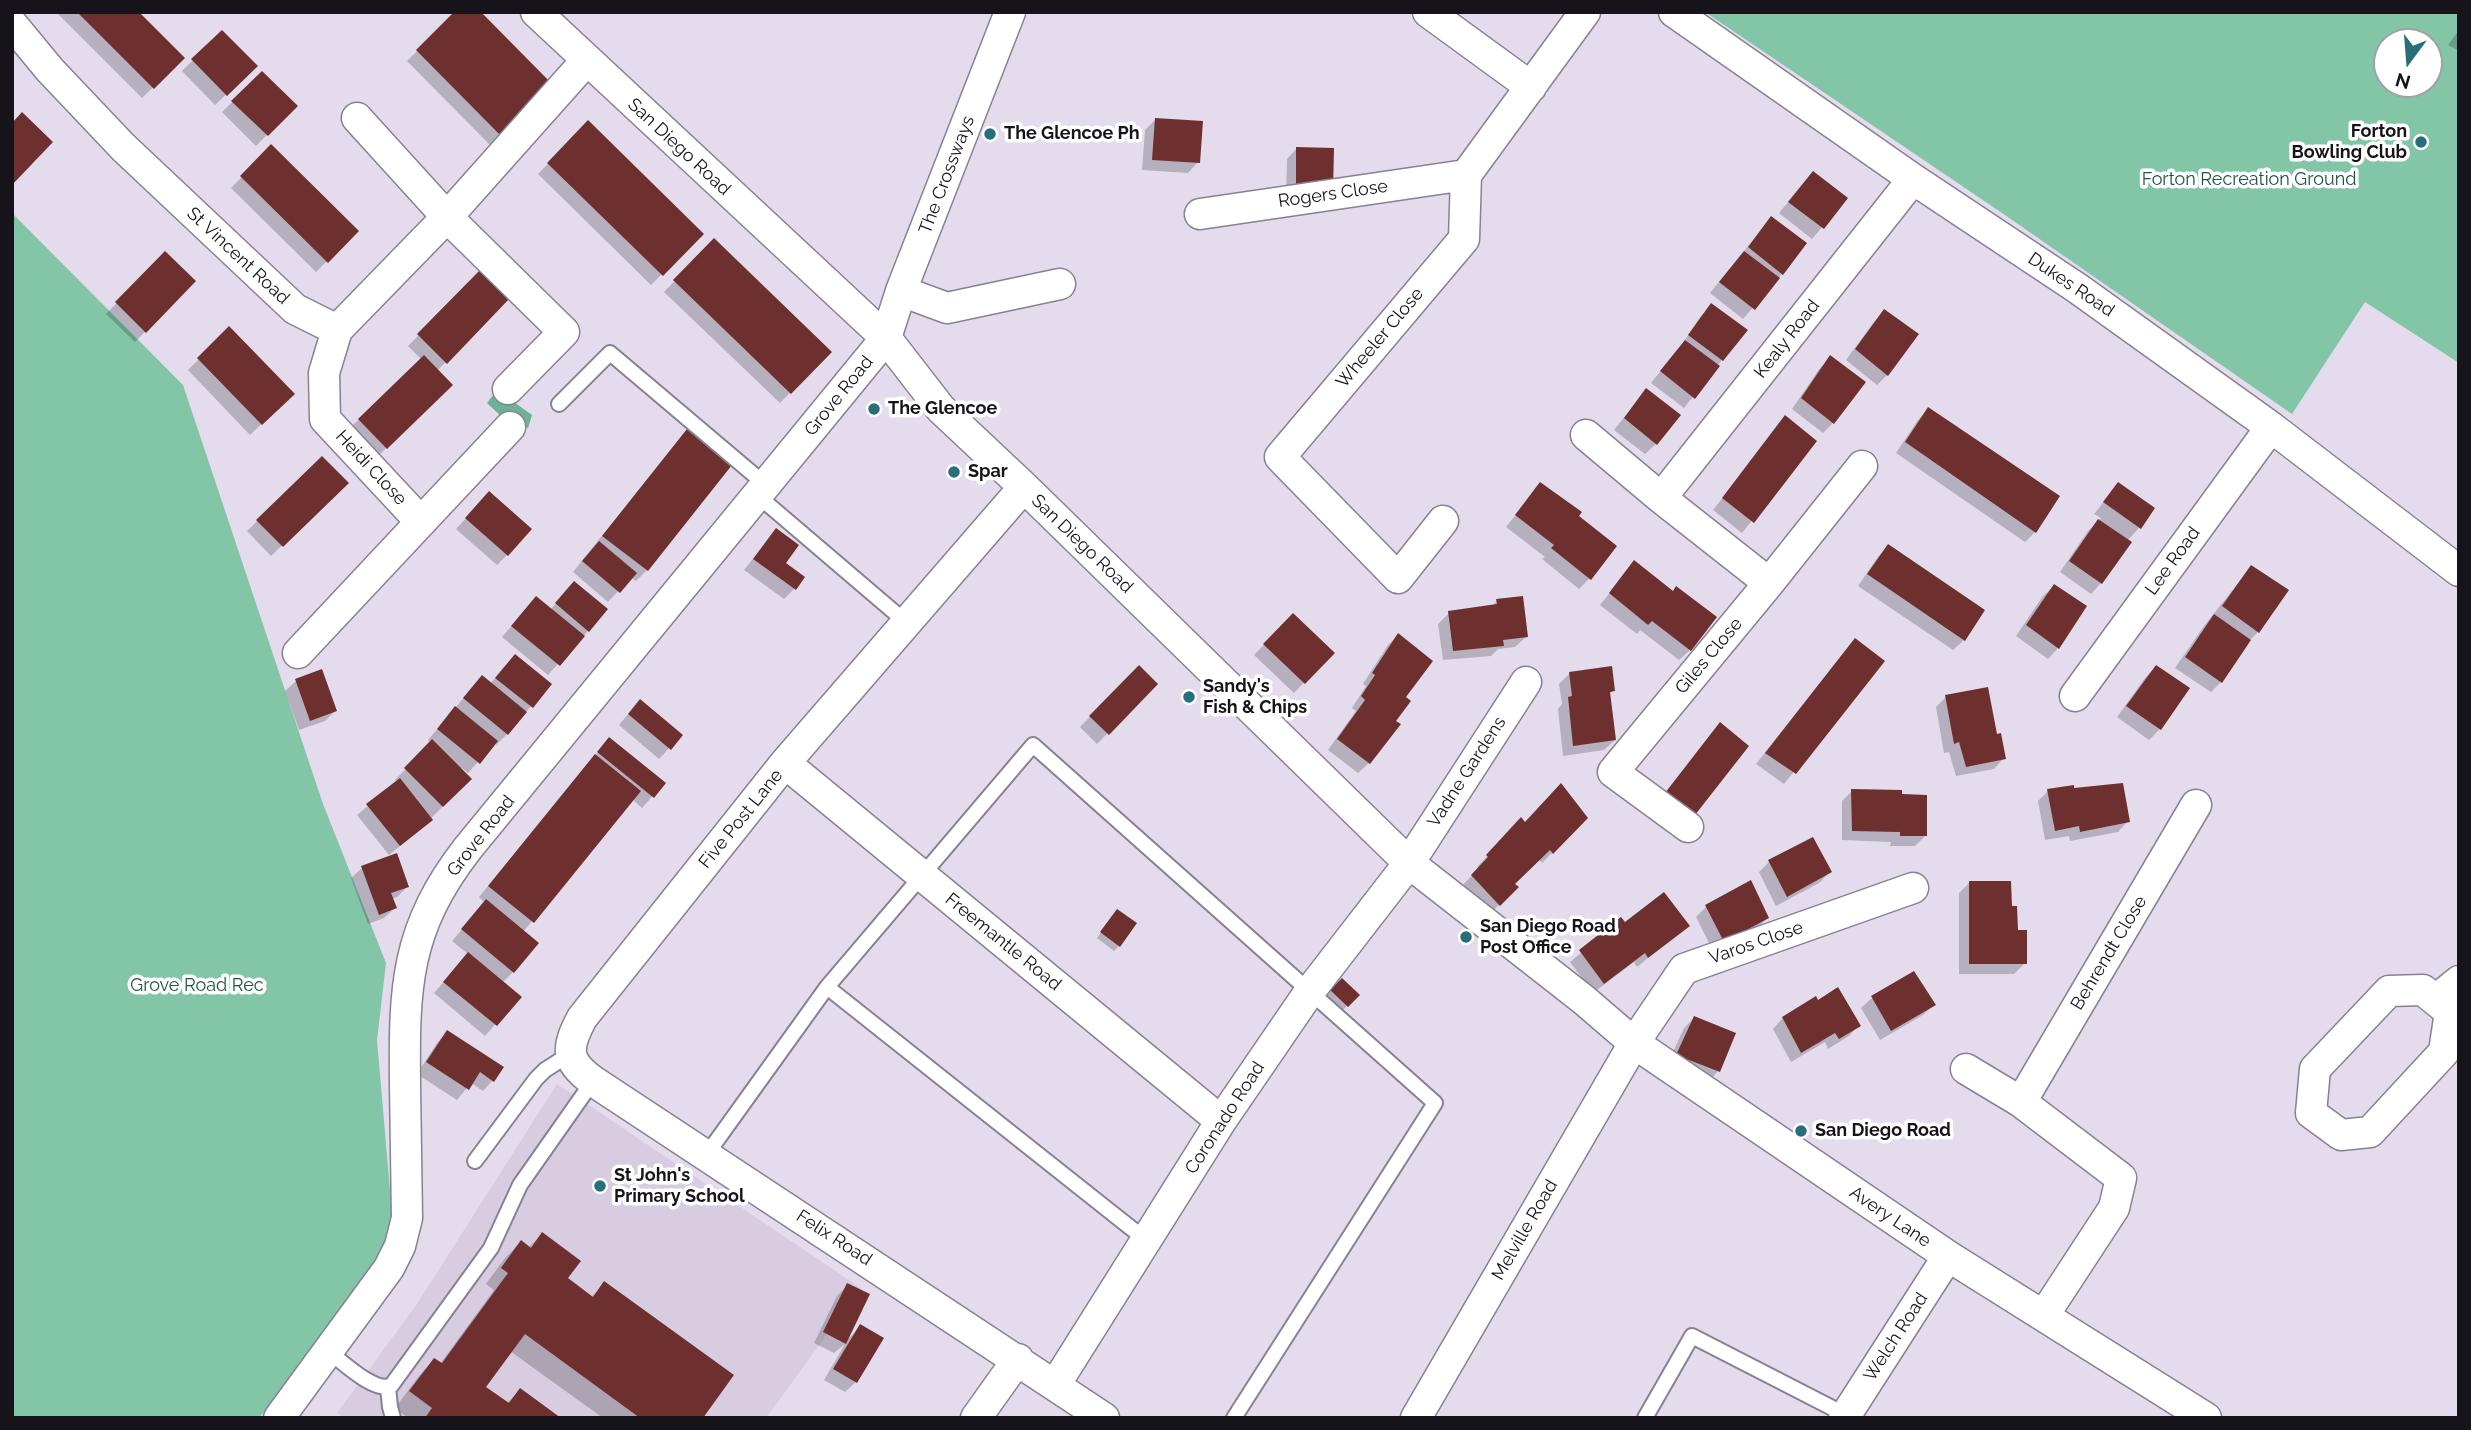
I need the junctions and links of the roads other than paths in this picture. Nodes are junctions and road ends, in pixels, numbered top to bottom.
1 (536, 12) edge
2 (1010, 12) edge
3 (1428, 12) edge
4 (1585, 12) edge
5 (1674, 12) edge
6 (12, 24) edge
7 (586, 61) junction
8 (1531, 87) junction
9 (356, 118) dead end
10 (1466, 175) junction
11 (1913, 179) junction
12 (1200, 214) dead end
13 (447, 217) junction
14 (1060, 284) dead end
15 (901, 291) junction
16 (337, 330) junction
17 (886, 338) junction
18 (508, 388) dead end
19 (559, 404) dead end
20 (510, 427) dead end
21 (2271, 427) junction
22 (1586, 435) dead end
23 (1862, 466) dead end
24 (1024, 487) junction
25 (762, 490) junction
26 (1661, 498) junction
27 (1443, 521) dead end
28 (421, 522) junction
29 (2459, 571) edge
30 (1769, 583) junction
31 (907, 623) junction
32 (298, 653) dead end
33 (1526, 682) dead end
34 (2075, 696) dead end
35 (785, 763) junction
36 (2196, 805) dead end
37 (1688, 827) dead end
38 (1409, 863) junction
39 (922, 875) junction
40 (1913, 888) dead end
41 (827, 986) junction
42 (2448, 990) edge
43 (1310, 991) junction
44 (1584, 1000) joint
45 (1634, 1043) junction
46 (570, 1054) junction
47 (1966, 1069) dead end
48 (593, 1081) junction
49 (2021, 1102) junction
50 (1221, 1121) junction
51 (707, 1154) junction
52 (475, 1161) dead end
53 (1146, 1240) junction
54 (1948, 1256) junction
55 (2044, 1315) junction
56 (328, 1352) junction
57 (1018, 1359) junction
58 (1055, 1385) junction
59 (388, 1387) junction
60 (1851, 1415) edge
61 (279, 1418) edge
62 (393, 1418) edge
63 (976, 1418) edge
64 (1104, 1418) edge
65 (1234, 1418) edge
66 (1416, 1418) edge
67 (1645, 1418) edge
68 (2206, 1418) edge

1 - 7 street, San Diego Road
2 - 15 street, The Crossways
3 - 8 street
4 - 8 street
5 - 11 street, Dukes Road
6 - 16 street, St Vincent Road
7 - 13 street
7 - 17 street, San Diego Road
8 - 10 street
9 - 13 street
10 - 12 street, Rogers Close
10 - 27 street, Wheeler Close
11 - 21 street, Dukes Road
11 - 26 street, Kealy Road
13 - 16 street
13 - 18 street
14 - 15 street
15 - 17 street, The Crossways
16 - 28 street, Heidi Close
17 - 24 street, San Diego Road
17 - 25 street, Grove Road
19 - 25 lane
20 - 28 street, Heidi Close
21 - 29 street, Dukes Road
21 - 34 street, Lee Road
22 - 26 street
23 - 30 street, Giles Close
24 - 31 street, Five Post Lane
24 - 38 street, San Diego Road
25 - 31 lane
25 - 56 street, Grove Road
26 - 30 street
28 - 32 street, Heidi Close
30 - 37 street, Giles Close
31 - 35 street, Five Post Lane
33 - 38 street, Vadne Gardens
35 - 39 street, Freemantle Road
35 - 46 street, Five Post Lane
36 - 49 street, Behrendt Close
38 - 43 street, Coronado Road
38 - 44 street, San Diego Road
39 - 41 lane
39 - 43 lane
39 - 50 street, Freemantle Road
40 - 45 street, Varos Close
41 - 51 lane
41 - 53 lane
42 - 42 street
43 - 50 street, Coronado Road
43 - 65 lane
44 - 45 street, Avery Lane
45 - 54 street, Avery Lane
45 - 66 street, Melville Road
46 - 48 street, Felix Road
46 - 52 lane
47 - 49 street
48 - 51 street, Felix Road
48 - 59 lane
49 - 55 street
50 - 53 street, Coronado Road
51 - 57 street, Felix Road
53 - 58 street, Coronado Road
54 - 55 street, Avery Lane
54 - 60 street, Welch Road
55 - 68 street, Avery Lane
56 - 59 lane
56 - 61 street, Grove Road
57 - 58 street, Felix Road
57 - 63 street
58 - 64 street, Felix Road
59 - 62 lane
60 - 67 lane

